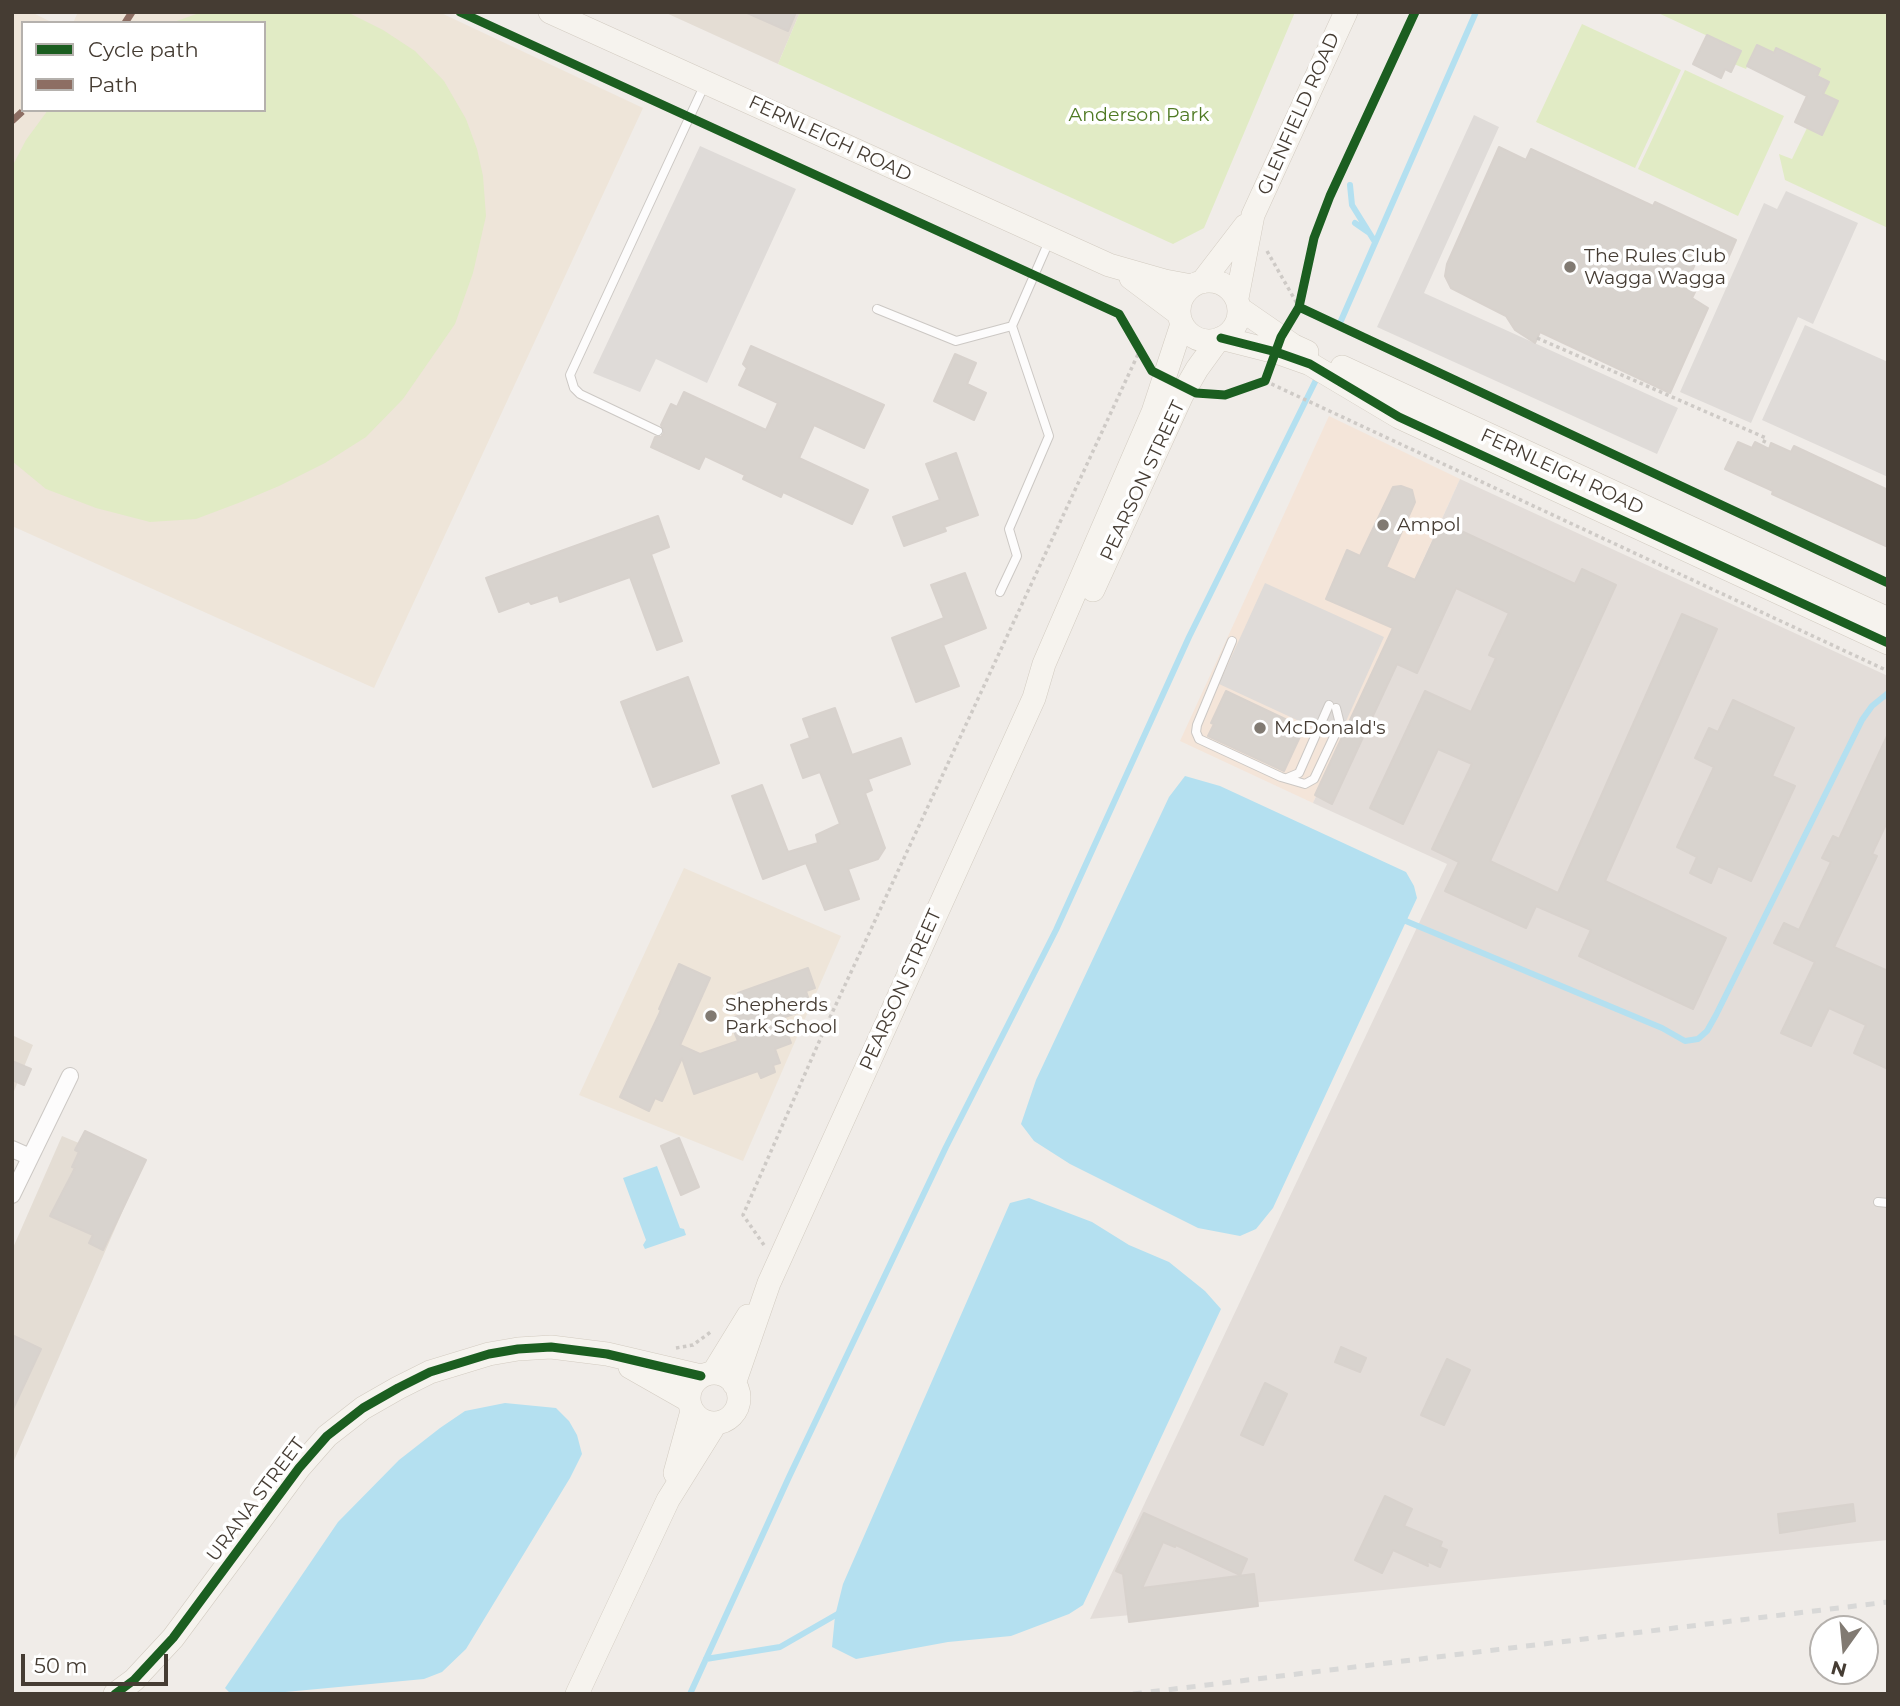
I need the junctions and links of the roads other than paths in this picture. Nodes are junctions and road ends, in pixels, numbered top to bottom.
1 (550, 12) edge
2 (1346, 12) edge
3 (706, 82) junction
4 (1253, 215) junction
5 (1050, 239) junction
6 (1109, 265) junction
7 (1197, 284) junction
8 (1238, 303) junction
9 (877, 309) dead end
10 (1180, 319) junction
11 (1012, 326) junction
12 (1219, 339) junction
13 (1279, 344) junction
14 (658, 431) dead end
15 (1000, 592) dead end
16 (1888, 619) edge
17 (1232, 641) dead end
18 (1888, 643) edge
19 (1034, 698) junction
20 (1283, 778) junction
21 (70, 1076) dead end
22 (12, 1149) edge
23 (30, 1157) junction
24 (12, 1195) edge
25 (769, 1283) junction
26 (607, 1354) junction
27 (707, 1374) junction
28 (734, 1384) junction
29 (690, 1406) junction
30 (716, 1423) junction
31 (668, 1500) junction
32 (115, 1694) edge
33 (577, 1694) edge

1 - 3 street, FERNLEIGH ROAD
2 - 4 street, GLENFIELD ROAD
3 - 5 street, FERNLEIGH ROAD
3 - 14 lane
4 - 7 street, GLENFIELD ROAD
4 - 8 street, GLENFIELD ROAD
5 - 6 street, FERNLEIGH ROAD
5 - 11 lane
6 - 7 street, FERNLEIGH ROAD
6 - 10 street, FERNLEIGH ROAD
7 - 8 street
7 - 10 street
8 - 12 street
8 - 13 street, FERNLEIGH ROAD
9 - 11 lane
10 - 12 street
10 - 19 street, PEARSON STREET
11 - 15 lane
12 - 13 street, FERNLEIGH ROAD
12 - 19 street, PEARSON STREET
13 - 16 street, FERNLEIGH ROAD
13 - 18 street, FERNLEIGH ROAD
17 - 20 lane
19 - 25 street, PEARSON STREET
20 - 20 lane
21 - 23 street
22 - 23 street
23 - 24 street
25 - 27 street, PEARSON STREET
25 - 28 street, PEARSON STREET
26 - 27 street, URANA STREET
26 - 29 street, URANA STREET
26 - 32 street, URANA STREET
27 - 28 street
27 - 29 street, PEARSON STREET
28 - 30 street, PEARSON STREET
29 - 30 street
29 - 31 street, PEARSON STREET
30 - 31 street, PEARSON STREET
31 - 33 street, PEARSON STREET

